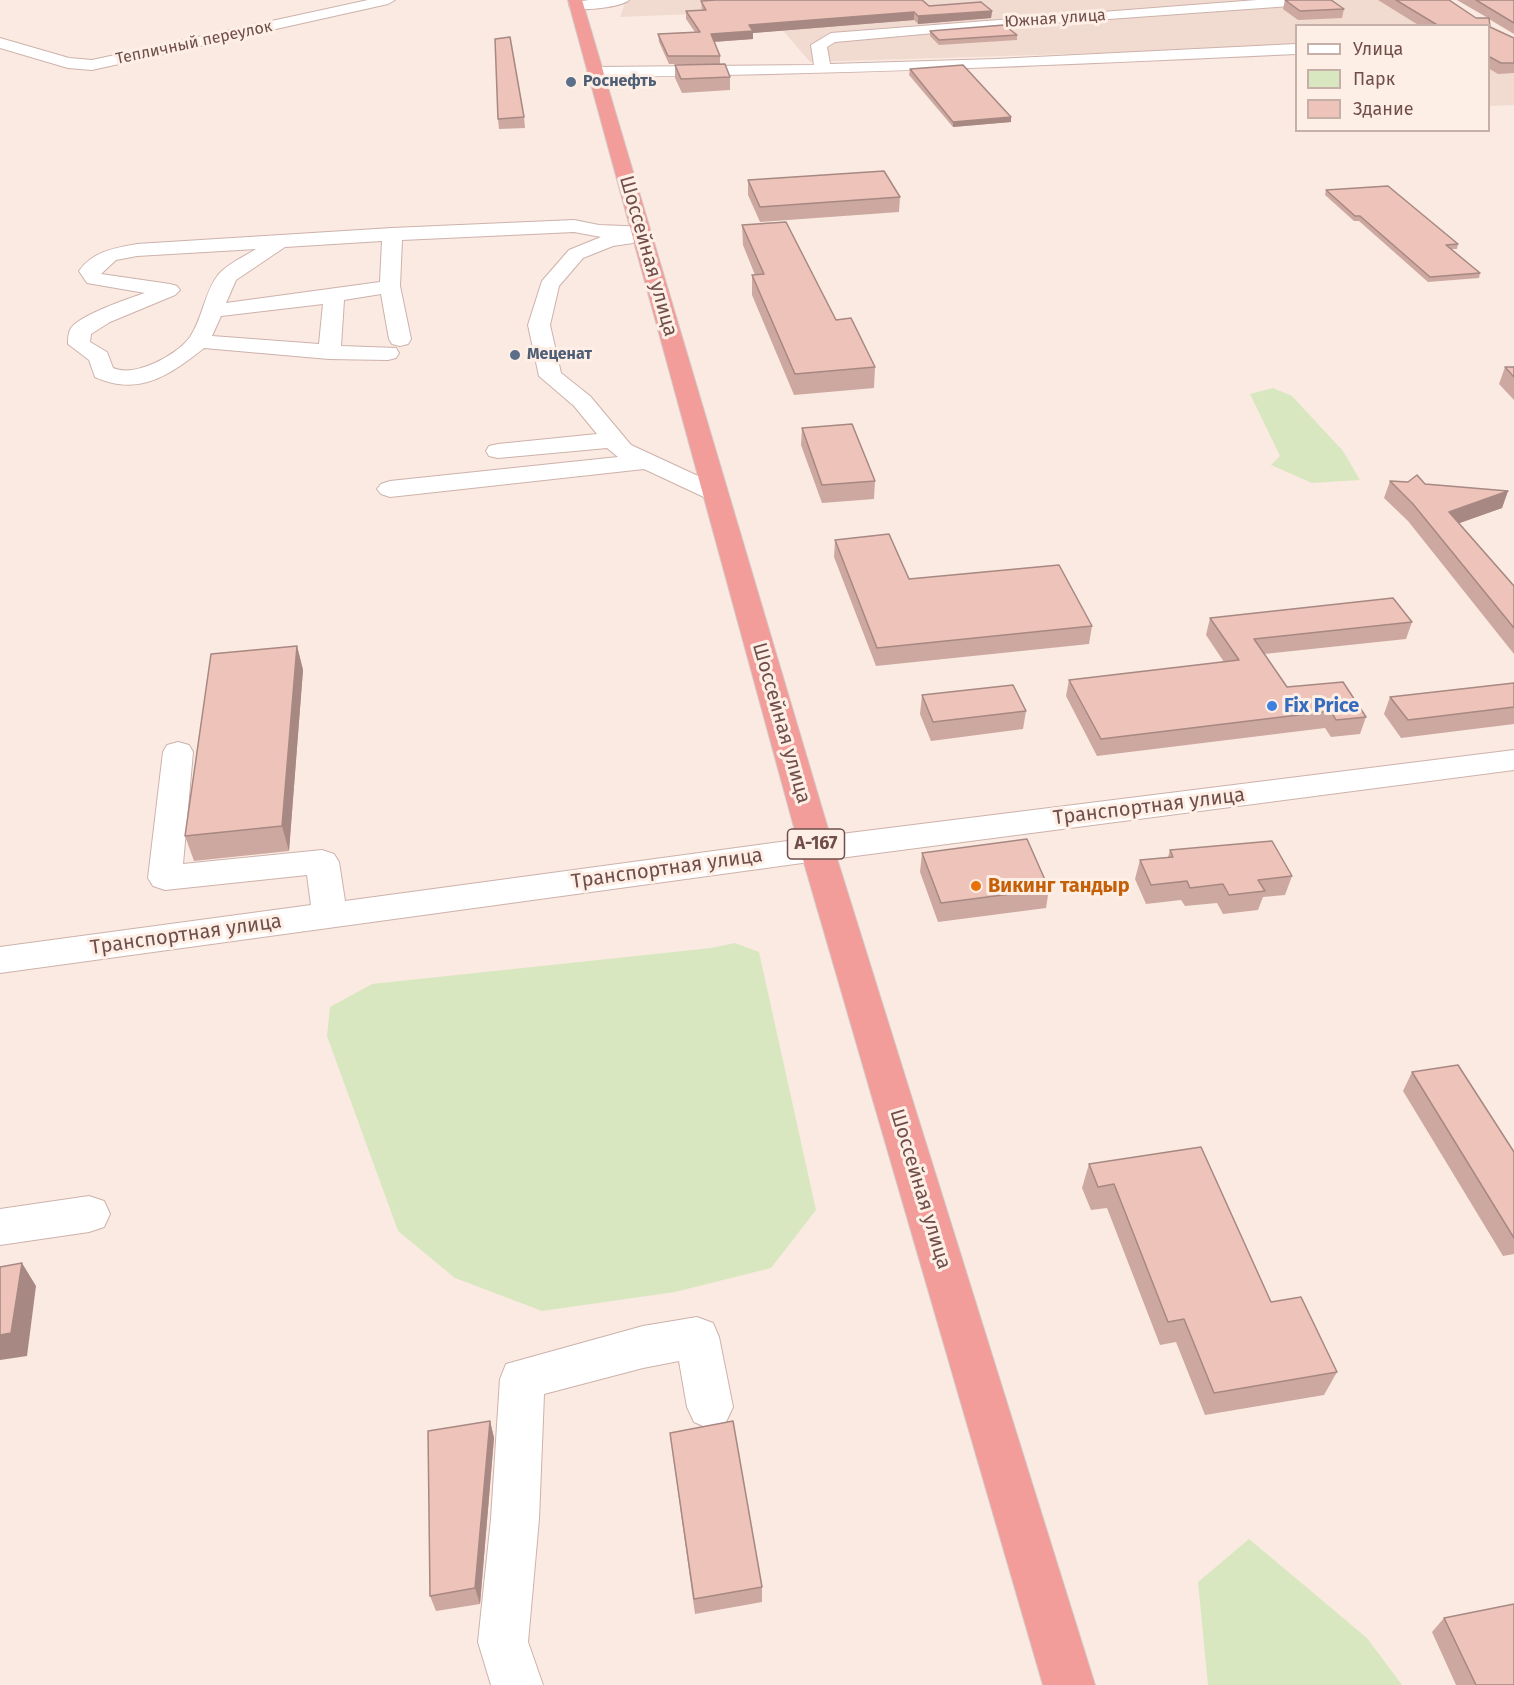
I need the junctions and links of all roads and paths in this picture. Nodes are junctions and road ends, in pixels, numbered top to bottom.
1 (388, 0) edge
2 (622, 0) edge
3 (1318, 0) edge
4 (576, 3) edge
5 (1234, 3) edge
6 (0, 43) edge
7 (1295, 49) edge
8 (823, 69) junction
9 (595, 72) junction
10 (392, 234) junction
11 (641, 234) junction
12 (282, 241) junction
13 (390, 286) junction
14 (334, 296) junction
15 (211, 311) junction
16 (199, 341) junction
17 (329, 352) junction
18 (613, 440) junction
19 (498, 451) dead end
20 (645, 462) junction
21 (390, 489) dead end
22 (715, 493) junction
23 (178, 752) dead end
24 (1514, 760) edge
25 (817, 849) junction
26 (330, 915) junction
27 (0, 960) edge
28 (89, 1214) dead end
29 (0, 1227) edge
30 (710, 1407) dead end
31 (517, 1685) edge
32 (1069, 1685) edge

1 - 6 street, Тепличный переулок
2 - 4 street
3 - 5 street, Южная улица
4 - 9 highway, Шоссейная улица / А-167
5 - 8 street, Южная улица
7 - 8 street
8 - 9 street
9 - 11 highway, Шоссейная улица / А-167
10 - 11 street
10 - 12 street
10 - 13 street
11 - 18 street
11 - 22 highway, Шоссейная улица / А-167
12 - 15 street
12 - 16 street
13 - 14 street
13 - 17 street
14 - 15 street
14 - 17 street
15 - 16 street
16 - 17 street
18 - 19 street
18 - 20 street
20 - 21 street
20 - 22 street
22 - 25 highway, Шоссейная улица / А-167
23 - 26 street
24 - 25 street, Транспортная улица
25 - 26 street, Транспортная улица
25 - 32 highway, Шоссейная улица / А-167
26 - 27 street, Транспортная улица
28 - 29 street
30 - 31 street

